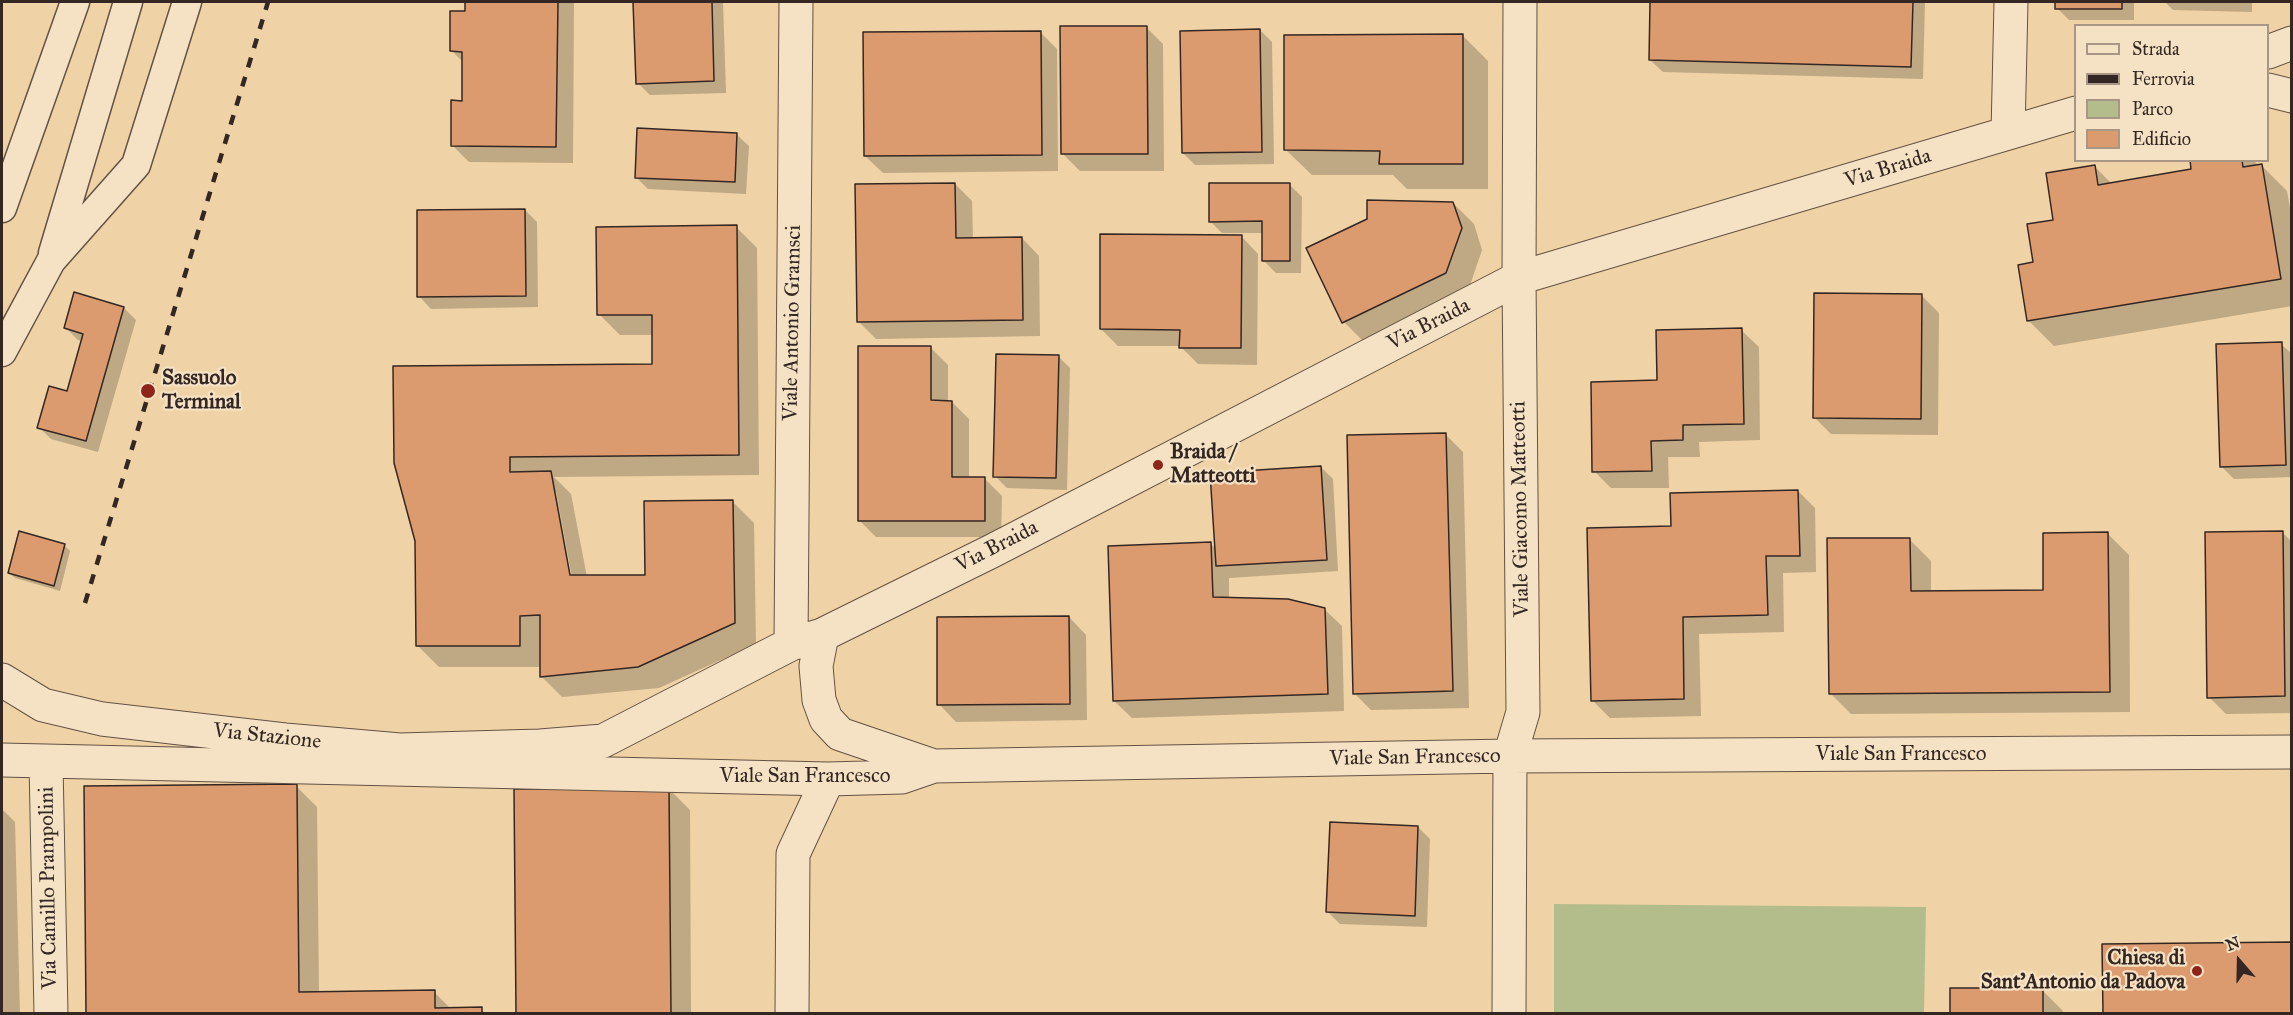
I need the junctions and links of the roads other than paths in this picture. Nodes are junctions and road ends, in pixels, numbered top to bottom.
1 (75, 2) edge
2 (128, 2) edge
3 (187, 2) edge
4 (796, 2) edge
5 (1520, 2) edge
6 (2011, 2) edge
7 (2292, 43) edge
8 (2269, 51) edge
9 (2269, 90) edge
10 (2292, 96) edge
11 (2074, 114) edge
12 (2008, 133) junction
13 (2, 208) edge
14 (51, 261) junction
15 (1519, 278) junction
16 (2, 352) edge
17 (822, 635) junction
18 (791, 644) junction
19 (2, 680) edge
20 (2292, 752) edge
21 (1509, 756) junction
22 (540, 759) junction
23 (2, 760) edge
24 (46, 763) junction
25 (934, 766) junction
26 (828, 779) junction
27 (51, 1014) edge
28 (792, 1014) edge
29 (1509, 1014) edge

1 - 13 lane
2 - 14 lane
3 - 14 lane
4 - 18 street, Viale Antonio Gramsci
5 - 15 street, Viale Giacomo Matteotti
6 - 12 street
7 - 8 street
9 - 10 street
11 - 12 street, Via Braida
12 - 15 street, Via Braida
14 - 16 lane
15 - 17 street, Via Braida
15 - 21 street, Viale Giacomo Matteotti
17 - 18 street, Via Braida
17 - 25 street
18 - 22 street, Via Braida
19 - 22 street, Via Stazione
20 - 21 street, Viale San Francesco
21 - 25 street, Viale San Francesco
21 - 29 street, Viale Giacomo Matteotti
22 - 24 street, Via Stazione
22 - 26 street, Viale San Francesco
23 - 24 street, Via Stazione
24 - 27 street, Via Camillo Prampolini
25 - 26 street, Viale San Francesco
26 - 28 street

